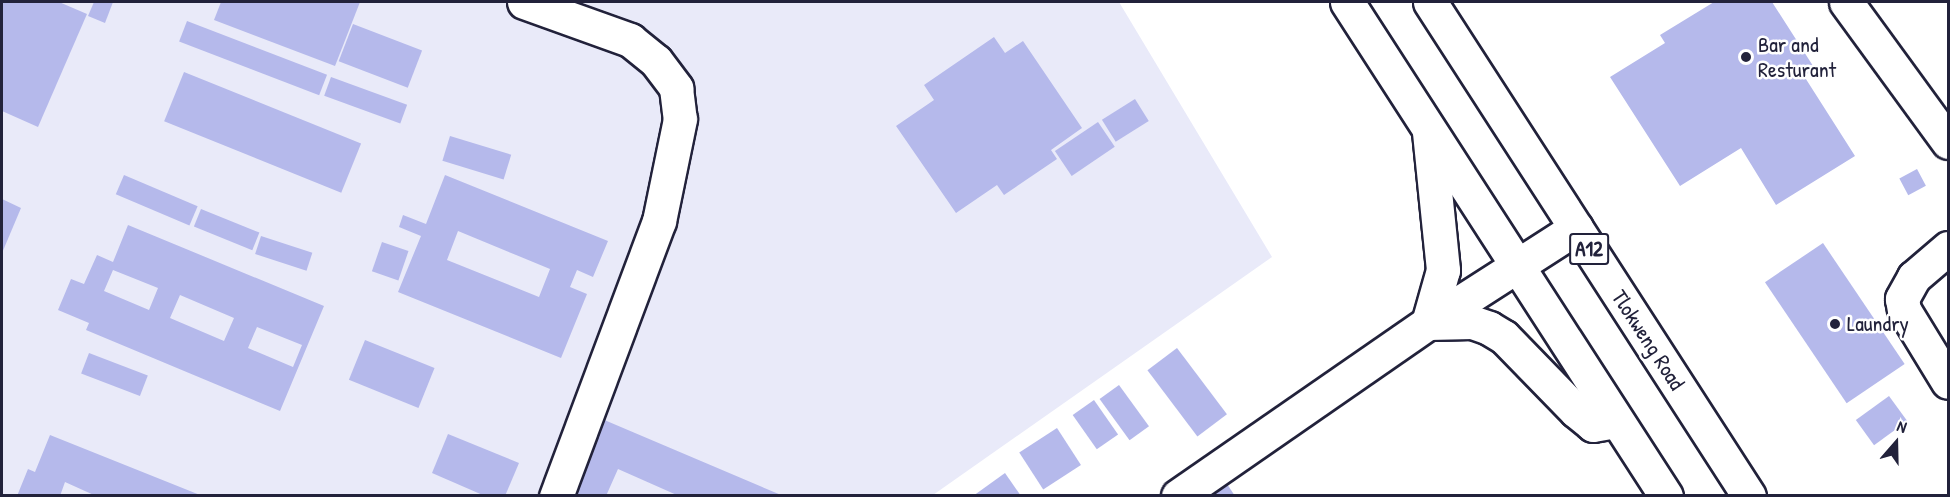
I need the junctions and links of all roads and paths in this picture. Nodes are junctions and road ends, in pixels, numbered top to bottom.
1 (524, 2) edge
2 (1347, 2) edge
3 (1430, 2) edge
4 (1846, 2) edge
5 (1429, 131) junction
6 (1948, 142) edge
7 (1576, 228) junction
8 (1948, 248) edge
9 (1517, 266) junction
10 (1428, 323) junction
11 (1948, 382) edge
12 (1616, 422) junction
13 (556, 495) edge
14 (1178, 495) edge
15 (1666, 495) edge
16 (1749, 495) edge

1 - 13 main road
2 - 5 main road
3 - 7 main road, Tlokweng Road / A12
4 - 6 main road
5 - 9 main road
5 - 10 main road
7 - 9 main road
7 - 16 main road, Tlokweng Road / A12
8 - 11 main road
9 - 10 main road
9 - 12 main road
10 - 12 main road
10 - 14 main road
12 - 15 main road

